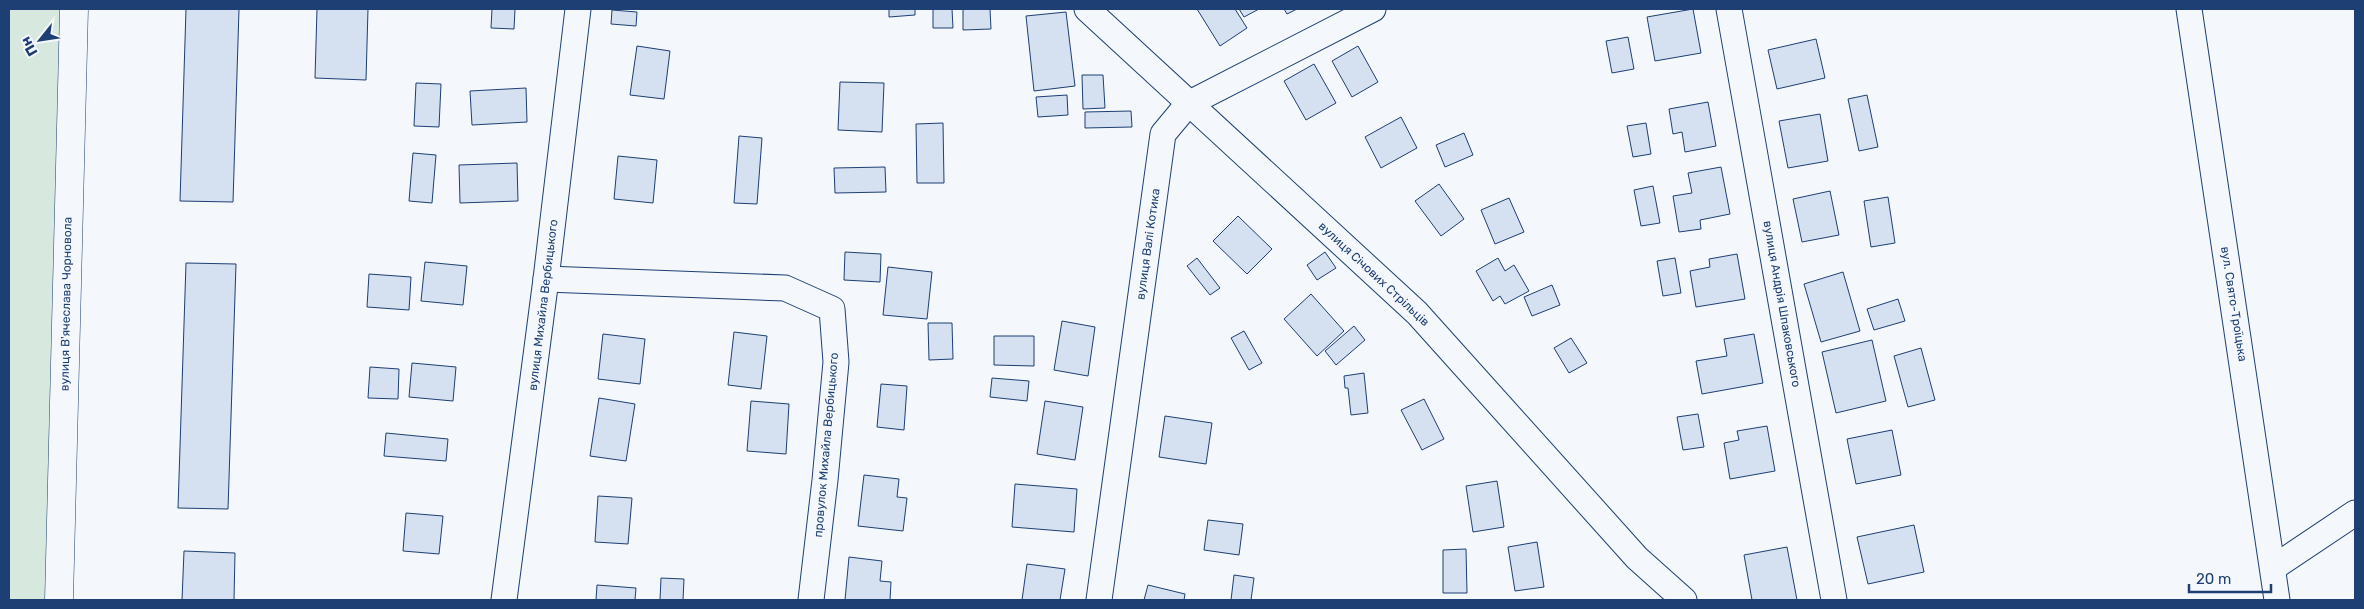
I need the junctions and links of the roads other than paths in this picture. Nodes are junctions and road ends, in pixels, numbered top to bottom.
1 (74, 9) edge
2 (578, 9) edge
3 (1087, 9) edge
4 (1374, 9) edge
5 (1729, 9) edge
6 (2189, 9) edge
7 (1188, 104) junction
8 (546, 279) junction
9 (2355, 513) edge
10 (2273, 568) junction
11 (59, 600) edge
12 (504, 600) edge
13 (811, 600) edge
14 (1100, 600) edge
15 (1684, 600) edge
16 (1834, 600) edge
17 (2277, 600) edge

1 - 11 street, вулиця В'ячеслава Чорновола
2 - 8 street, вулиця Михайла Вербицького
3 - 7 street, вулиця Січових Стрільців
4 - 7 street, вулиця Валі Котика
5 - 16 street, вулиця Андрія Шпаковського
6 - 10 street, вул. Свято-Троїцька
7 - 14 street, вулиця Валі Котика
7 - 15 street, вулиця Січових Стрільців
8 - 12 street, вулиця Михайла Вербицького
8 - 13 street, провулок Михайла Вербицького
9 - 10 street
10 - 17 street, вул. Свято-Троїцька

